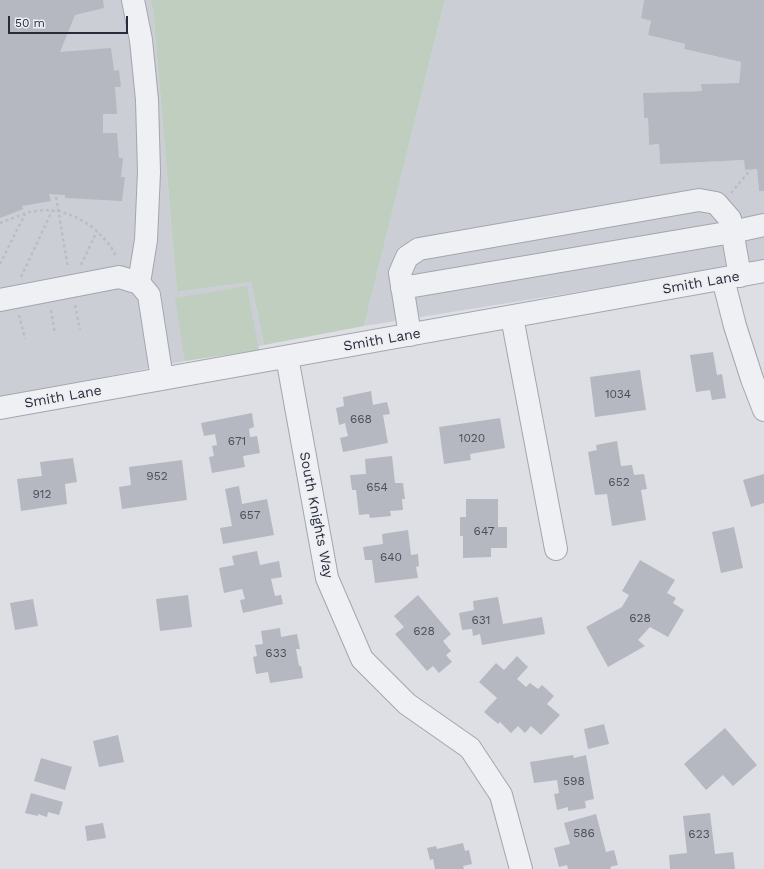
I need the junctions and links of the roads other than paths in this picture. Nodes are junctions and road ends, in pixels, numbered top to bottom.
1 (133, 0) edge
2 (764, 226) edge
3 (732, 232) junction
4 (764, 271) edge
5 (732, 278) junction
6 (139, 283) junction
7 (402, 288) junction
8 (0, 300) edge
9 (512, 317) junction
10 (410, 335) junction
11 (287, 357) junction
12 (162, 379) junction
13 (0, 408) edge
14 (764, 410) edge
15 (556, 549) dead end
16 (521, 869) edge

1 - 6 street
2 - 3 street
3 - 5 street
3 - 7 street
3 - 7 street
4 - 5 street, Smith Lane
5 - 9 street, Smith Lane
5 - 14 street
6 - 8 street
6 - 12 street
7 - 10 street
9 - 10 street, Smith Lane
9 - 15 street
10 - 11 street, Smith Lane
11 - 12 street, Smith Lane
11 - 16 street, South Knights Way
12 - 13 street, Smith Lane

